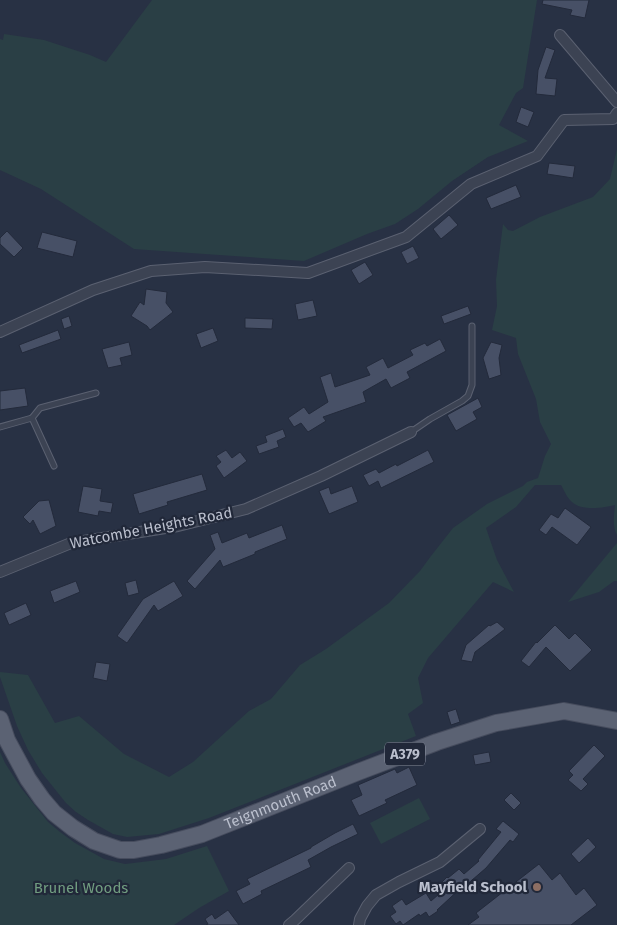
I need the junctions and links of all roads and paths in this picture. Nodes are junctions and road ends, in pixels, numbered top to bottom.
1 (560, 35) dead end
2 (617, 102) edge
3 (617, 112) edge
4 (472, 326) dead end
5 (0, 332) edge
6 (96, 393) dead end
7 (32, 418) junction
8 (0, 427) edge
9 (411, 432) joint
10 (54, 466) dead end
11 (0, 572) edge
12 (0, 719) edge
13 (617, 721) edge
14 (480, 829) dead end
15 (349, 868) dead end
16 (294, 923) edge
17 (359, 925) edge

1 - 2 street
3 - 5 street
4 - 9 lane
6 - 7 lane
7 - 8 lane
7 - 10 lane
9 - 11 street, Watcombe Heights Road
12 - 13 main road, Teignmouth Road / A379
14 - 17 street
15 - 16 street

